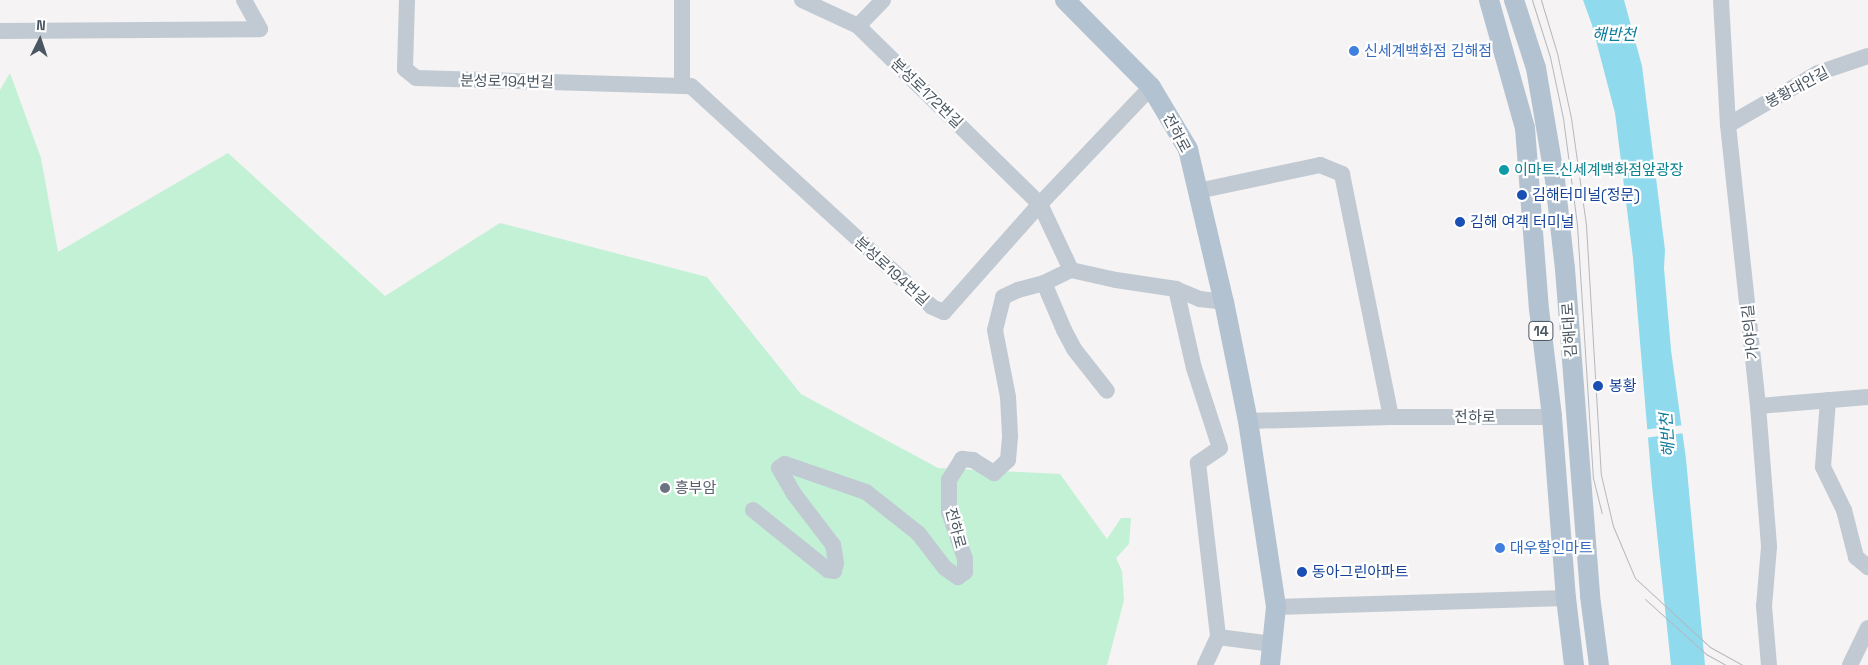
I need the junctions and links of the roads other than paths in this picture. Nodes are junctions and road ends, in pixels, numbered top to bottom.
1 (244, 0) edge
2 (407, 0) edge
3 (682, 0) edge
4 (802, 0) edge
5 (883, 0) edge
6 (1065, 0) edge
7 (1489, 0) edge
8 (1514, 0) edge
9 (1721, 0) edge
10 (858, 26) junction
11 (0, 31) edge
12 (1868, 56) edge
13 (682, 85) junction
14 (1151, 87) junction
15 (1728, 124) junction
16 (1198, 191) junction
17 (1040, 204) junction
18 (1071, 270) junction
19 (1044, 283) junction
20 (1176, 290) junction
21 (1224, 302) junction
22 (1107, 391) dead end
23 (1868, 397) edge
24 (1828, 400) junction
25 (1758, 406) junction
26 (1391, 417) junction
27 (1552, 417) junction
28 (1248, 421) junction
29 (753, 510) dead end
30 (1868, 567) edge
31 (1566, 598) junction
32 (1276, 608) junction
33 (1868, 628) edge
34 (1218, 637) junction
35 (1273, 644) junction
36 (1205, 665) edge
37 (1270, 665) edge
38 (1574, 665) edge
39 (1599, 665) edge
40 (1769, 665) edge
41 (1850, 665) edge

1 - 11 street
2 - 13 street, 분성로194번길
3 - 13 street
4 - 10 street, 분성로172번길
5 - 10 street
6 - 14 main road, 전하로
7 - 27 main road, 김해대로 / 14
8 - 39 main road, 김해대로
9 - 15 street, 가야의길
10 - 17 street, 분성로172번길
12 - 15 street, 봉황대안길
13 - 17 street, 분성로194번길
14 - 16 main road, 전하로
14 - 17 street, 분성로194번길
15 - 25 street, 가야의길
16 - 21 main road, 전하로
16 - 26 street
17 - 18 street
18 - 19 street, 전하로
18 - 20 street
19 - 22 street
19 - 29 street, 전하로
20 - 21 street
20 - 34 street
21 - 28 main road, 전하로
23 - 24 street
24 - 25 street
24 - 30 street
25 - 40 street, 가야의길
26 - 27 street, 전하로
26 - 28 street, 전하로
27 - 31 main road, 김해대로 / 14
28 - 32 main road, 전하로
31 - 32 street
31 - 38 main road, 김해대로 / 14
32 - 35 main road, 전하로
33 - 41 street
34 - 35 street
34 - 36 street
35 - 37 main road, 전하로

